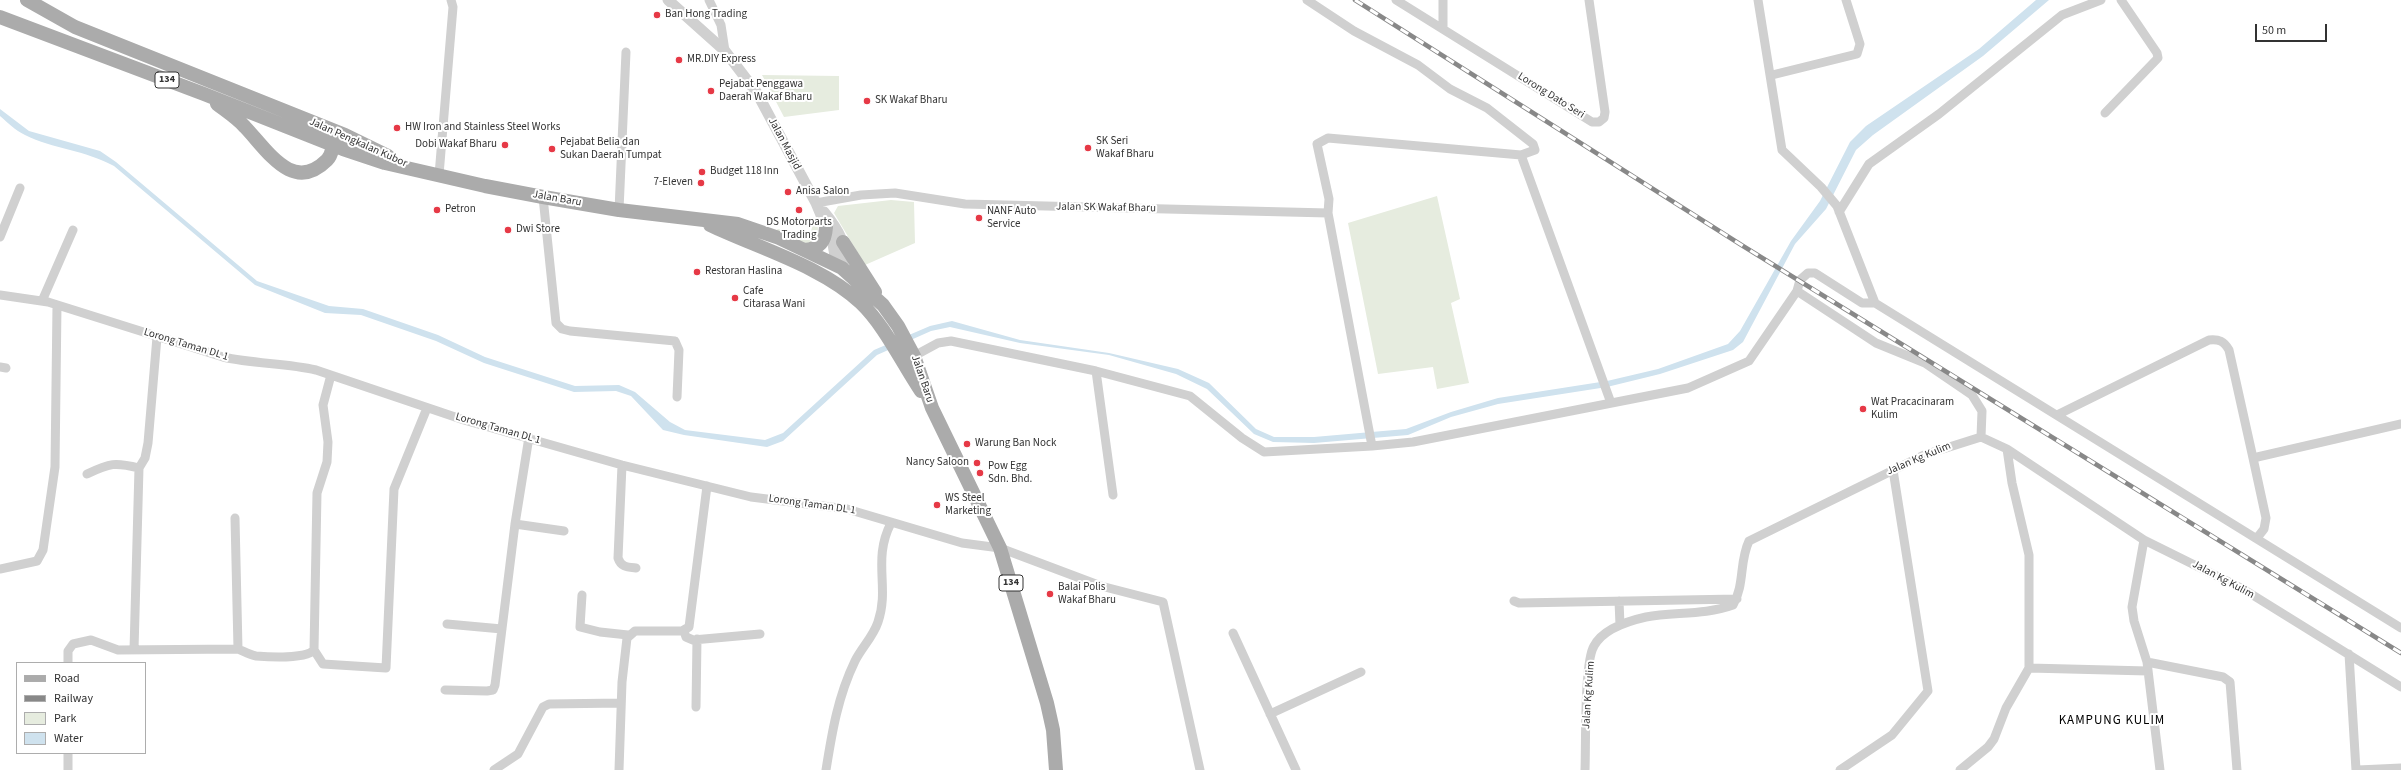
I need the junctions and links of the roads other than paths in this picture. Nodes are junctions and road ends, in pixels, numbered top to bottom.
1 (27, 0) edge
2 (451, 0) edge
3 (668, 0) edge
4 (708, 0) edge
5 (1307, 0) edge
6 (1396, 0) edge
7 (1443, 0) edge
8 (1589, 0) edge
9 (1758, 0) edge
10 (1846, 0) edge
11 (2101, 0) edge
12 (2121, 0) edge
13 (3, 20) edge
14 (1443, 28) junction
15 (725, 51) junction
16 (626, 52) dead end
17 (1772, 75) junction
18 (204, 94) junction
19 (2105, 113) dead end
20 (327, 128) junction
21 (333, 145) junction
22 (1521, 155) junction
23 (416, 169) junction
24 (439, 175) junction
25 (20, 188) dead end
26 (543, 197) junction
27 (816, 203) junction
28 (1838, 209) junction
29 (619, 210) junction
30 (1328, 213) junction
31 (701, 221) junction
32 (826, 227) junction
33 (73, 230) dead end
34 (0, 237) edge
35 (843, 242) junction
36 (805, 250) junction
37 (804, 266) junction
38 (836, 268) junction
39 (1797, 291) junction
40 (849, 293) junction
41 (0, 295) edge
42 (42, 301) junction
43 (1874, 302) junction
44 (57, 305) junction
45 (883, 305) junction
46 (157, 337) junction
47 (914, 356) junction
48 (1096, 371) junction
49 (331, 375) junction
50 (677, 398) dead end
51 (1611, 403) junction
52 (427, 408) junction
53 (932, 408) junction
54 (2059, 414) junction
55 (2401, 424) edge
56 (529, 437) junction
57 (1981, 437) junction
58 (1371, 443) junction
59 (2007, 450) junction
60 (2252, 458) junction
61 (622, 465) junction
62 (139, 468) junction
63 (1893, 470) junction
64 (88, 474) dead end
65 (707, 486) junction
66 (1113, 495) dead end
67 (235, 518) dead end
68 (891, 523) junction
69 (515, 524) junction
70 (564, 531) dead end
71 (2257, 538) junction
72 (2144, 540) junction
73 (1000, 548) junction
74 (636, 568) dead end
75 (0, 569) edge
76 (582, 595) dead end
77 (1737, 599) junction
78 (1514, 601) dead end
79 (1620, 601) junction
80 (447, 624) dead end
81 (1620, 625) junction
82 (2401, 628) edge
83 (502, 629) junction
84 (684, 631) junction
85 (1233, 633) dead end
86 (760, 634) dead end
87 (628, 635) junction
88 (697, 639) junction
89 (238, 649) junction
90 (134, 650) junction
91 (314, 650) junction
92 (2348, 654) junction
93 (68, 662) edge
94 (2148, 666) junction
95 (2029, 668) junction
96 (1361, 672) dead end
97 (2401, 686) edge
98 (445, 690) dead end
99 (621, 703) junction
100 (696, 707) dead end
101 (1270, 714) junction
102 (68, 754) edge
103 (1056, 764) edge
104 (2401, 768) edge
105 (68, 770) edge
106 (494, 770) edge
107 (619, 770) edge
108 (826, 770) edge
109 (1064, 770) edge
110 (1200, 770) edge
111 (1296, 770) edge
112 (1586, 770) edge
113 (1840, 770) edge
114 (1960, 770) edge
115 (2160, 770) edge
116 (2237, 770) edge
117 (2357, 770) edge

1 - 20 main road, Jalan Pengkalan Kubor / 134
2 - 24 street
3 - 15 street, Jalan Masjid
4 - 15 street
5 - 22 street
6 - 14 street, Lorong Dato Seri
7 - 14 street
8 - 14 street, Lorong Dato Seri
9 - 17 street
10 - 17 street
11 - 28 street
12 - 19 street
13 - 18 main road, Jalan Pengkalan Kubor / 134
15 - 27 street, Jalan Masjid
16 - 29 street
17 - 28 street
18 - 21 main road, Jalan Pengkalan Kubor / 134
18 - 21 main road
20 - 21 main road
20 - 23 main road, Jalan Pengkalan Kubor / 134
21 - 23 main road, Jalan Pengkalan Kubor / 134
22 - 30 street
22 - 51 street
23 - 24 main road, Jalan Baru
24 - 26 main road, Jalan Baru
25 - 34 street
26 - 29 main road, Jalan Baru
26 - 50 street
27 - 30 street, Jalan SK Wakaf Bharu
27 - 32 street, Jalan Masjid
27 - 35 street, Jalan Masjid
28 - 43 street
29 - 31 main road, Jalan Baru
30 - 58 street
31 - 36 main road, Jalan Baru
31 - 37 main road, Jalan Baru
32 - 36 main road
32 - 38 street, Jalan Masjid
33 - 42 street
35 - 38 street, Jalan Masjid
35 - 45 main road
36 - 38 main road, Jalan Baru
37 - 38 main road
37 - 40 main road, Jalan Baru
38 - 40 main road
38 - 45 main road, Jalan Baru
39 - 43 street
39 - 51 street
39 - 57 street
40 - 53 main road, Jalan Baru
41 - 42 street, Lorong Taman DL 1
42 - 44 street, Lorong Taman DL 1
43 - 54 street
44 - 46 street, Lorong Taman DL 1
44 - 75 street
45 - 47 main road, Jalan Baru
46 - 49 street, Lorong Taman DL 1
46 - 62 street
47 - 48 street
47 - 53 main road, Jalan Baru
48 - 58 street
48 - 66 street
49 - 52 street, Lorong Taman DL 1
49 - 91 street
51 - 58 street
52 - 56 street, Lorong Taman DL 1
52 - 91 street
53 - 73 main road, 134
54 - 60 street
54 - 71 street
55 - 60 street
56 - 61 street, Lorong Taman DL 1
56 - 69 street
57 - 59 street, Jalan Kg Kulim
57 - 63 street, Jalan Kg Kulim
59 - 72 street, Jalan Kg Kulim
59 - 95 street
60 - 71 street
61 - 65 street, Lorong Taman DL 1
61 - 74 street
62 - 64 street
62 - 90 street
63 - 77 street, Jalan Kg Kulim
63 - 113 street
65 - 68 street, Lorong Taman DL 1
65 - 84 street
67 - 89 street
68 - 73 street, Lorong Taman DL 1
68 - 108 street
69 - 70 street
69 - 83 street
71 - 82 street
72 - 92 street, Jalan Kg Kulim
72 - 94 street
73 - 103 main road, 134
73 - 110 street, Lorong Taman DL 1
76 - 87 street
77 - 79 street
77 - 81 street, Jalan Kg Kulim
78 - 79 street
79 - 81 street
80 - 83 street
81 - 112 street, Jalan Kg Kulim
83 - 98 street
84 - 87 street
84 - 88 street
85 - 101 street
86 - 88 street
87 - 99 street
88 - 100 street
89 - 90 street
89 - 91 street
90 - 93 street
92 - 97 street, Jalan Kg Kulim
92 - 117 street
94 - 95 street
94 - 115 street
94 - 116 street
95 - 114 street
96 - 101 street
99 - 106 street
99 - 107 street
101 - 111 street
102 - 105 street
103 - 109 street
104 - 117 street

